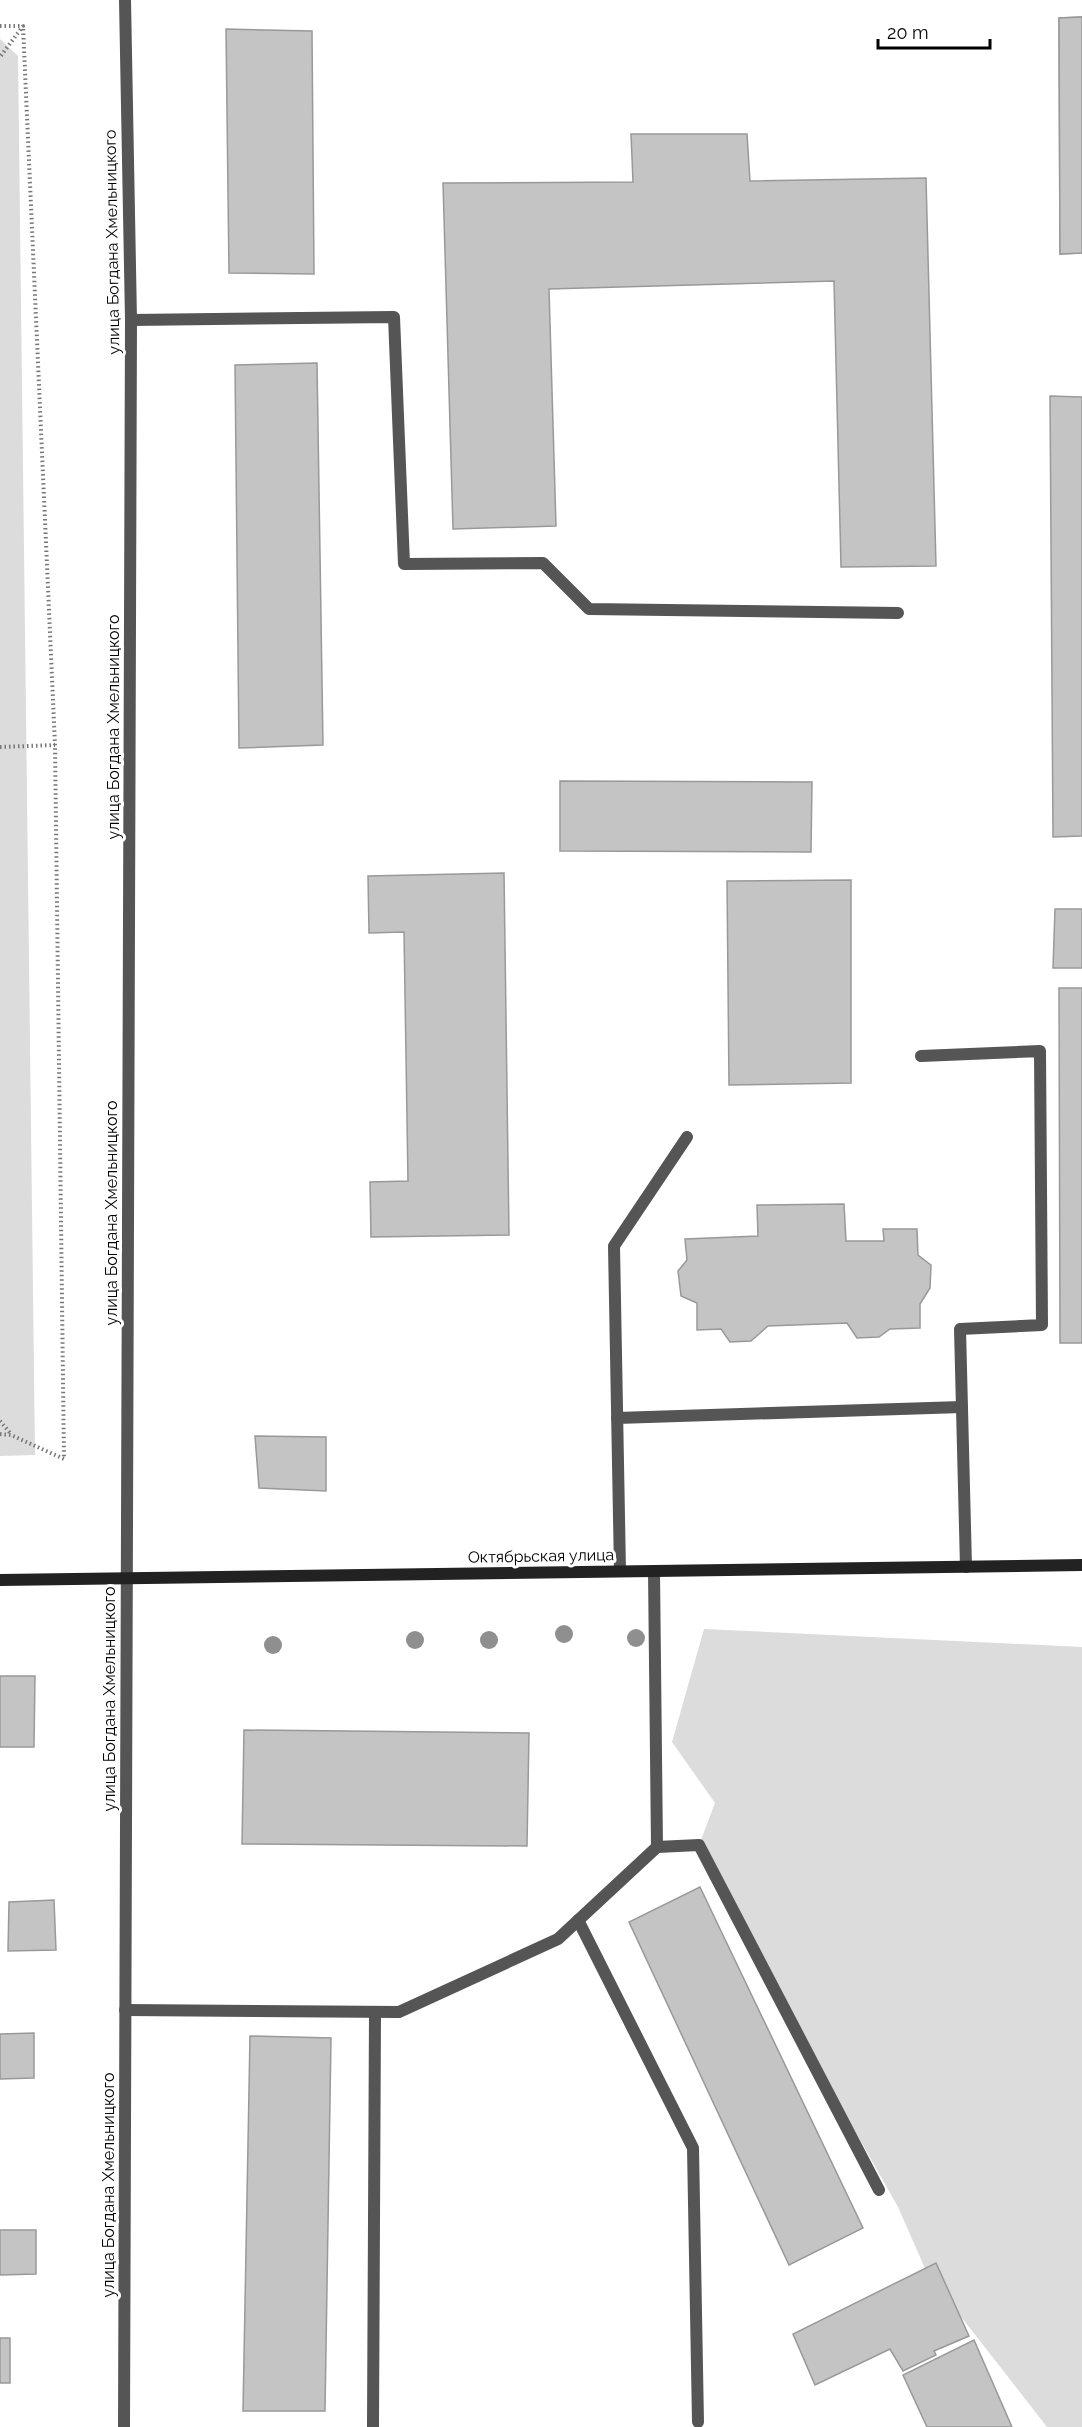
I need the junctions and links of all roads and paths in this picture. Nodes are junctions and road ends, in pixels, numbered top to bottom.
1 (124, 0) edge
2 (0, 26) edge
3 (23, 26) junction
4 (0, 57) edge
5 (131, 320) junction
6 (898, 613) dead end
7 (55, 745) junction
8 (0, 747) edge
9 (921, 1056) dead end
10 (687, 1137) dead end
11 (962, 1407) junction
12 (617, 1418) junction
13 (0, 1421) edge
14 (0, 1434) edge
15 (11, 1435) junction
16 (1082, 1565) edge
17 (966, 1567) junction
18 (620, 1571) junction
19 (654, 1571) junction
20 (126, 1578) junction
21 (0, 1580) edge
22 (657, 1847) junction
23 (578, 1920) junction
24 (125, 2010) junction
25 (375, 2012) junction
26 (879, 2190) dead end
27 (698, 2422) dead end
28 (124, 2427) edge
29 (373, 2427) edge

1 - 5 street, улица Богдана Хмельницкого
2 - 3 path
3 - 4 path
3 - 7 path
5 - 6 street
5 - 20 street, улица Богдана Хмельницкого
7 - 8 path
7 - 15 path
9 - 11 street
10 - 12 street
11 - 12 street
11 - 17 street
12 - 18 street
13 - 15 path
14 - 15 path
16 - 17 main road, Октябрьская улица
17 - 19 main road, Октябрьская улица
18 - 19 main road, Октябрьская улица
18 - 20 main road, Октябрьская улица
19 - 22 street
20 - 21 main road, Октябрьская улица
20 - 24 street, улица Богдана Хмельницкого
22 - 23 street
22 - 26 street
23 - 25 street
23 - 27 street
24 - 25 street
24 - 28 street, улица Богдана Хмельницкого
25 - 29 street

